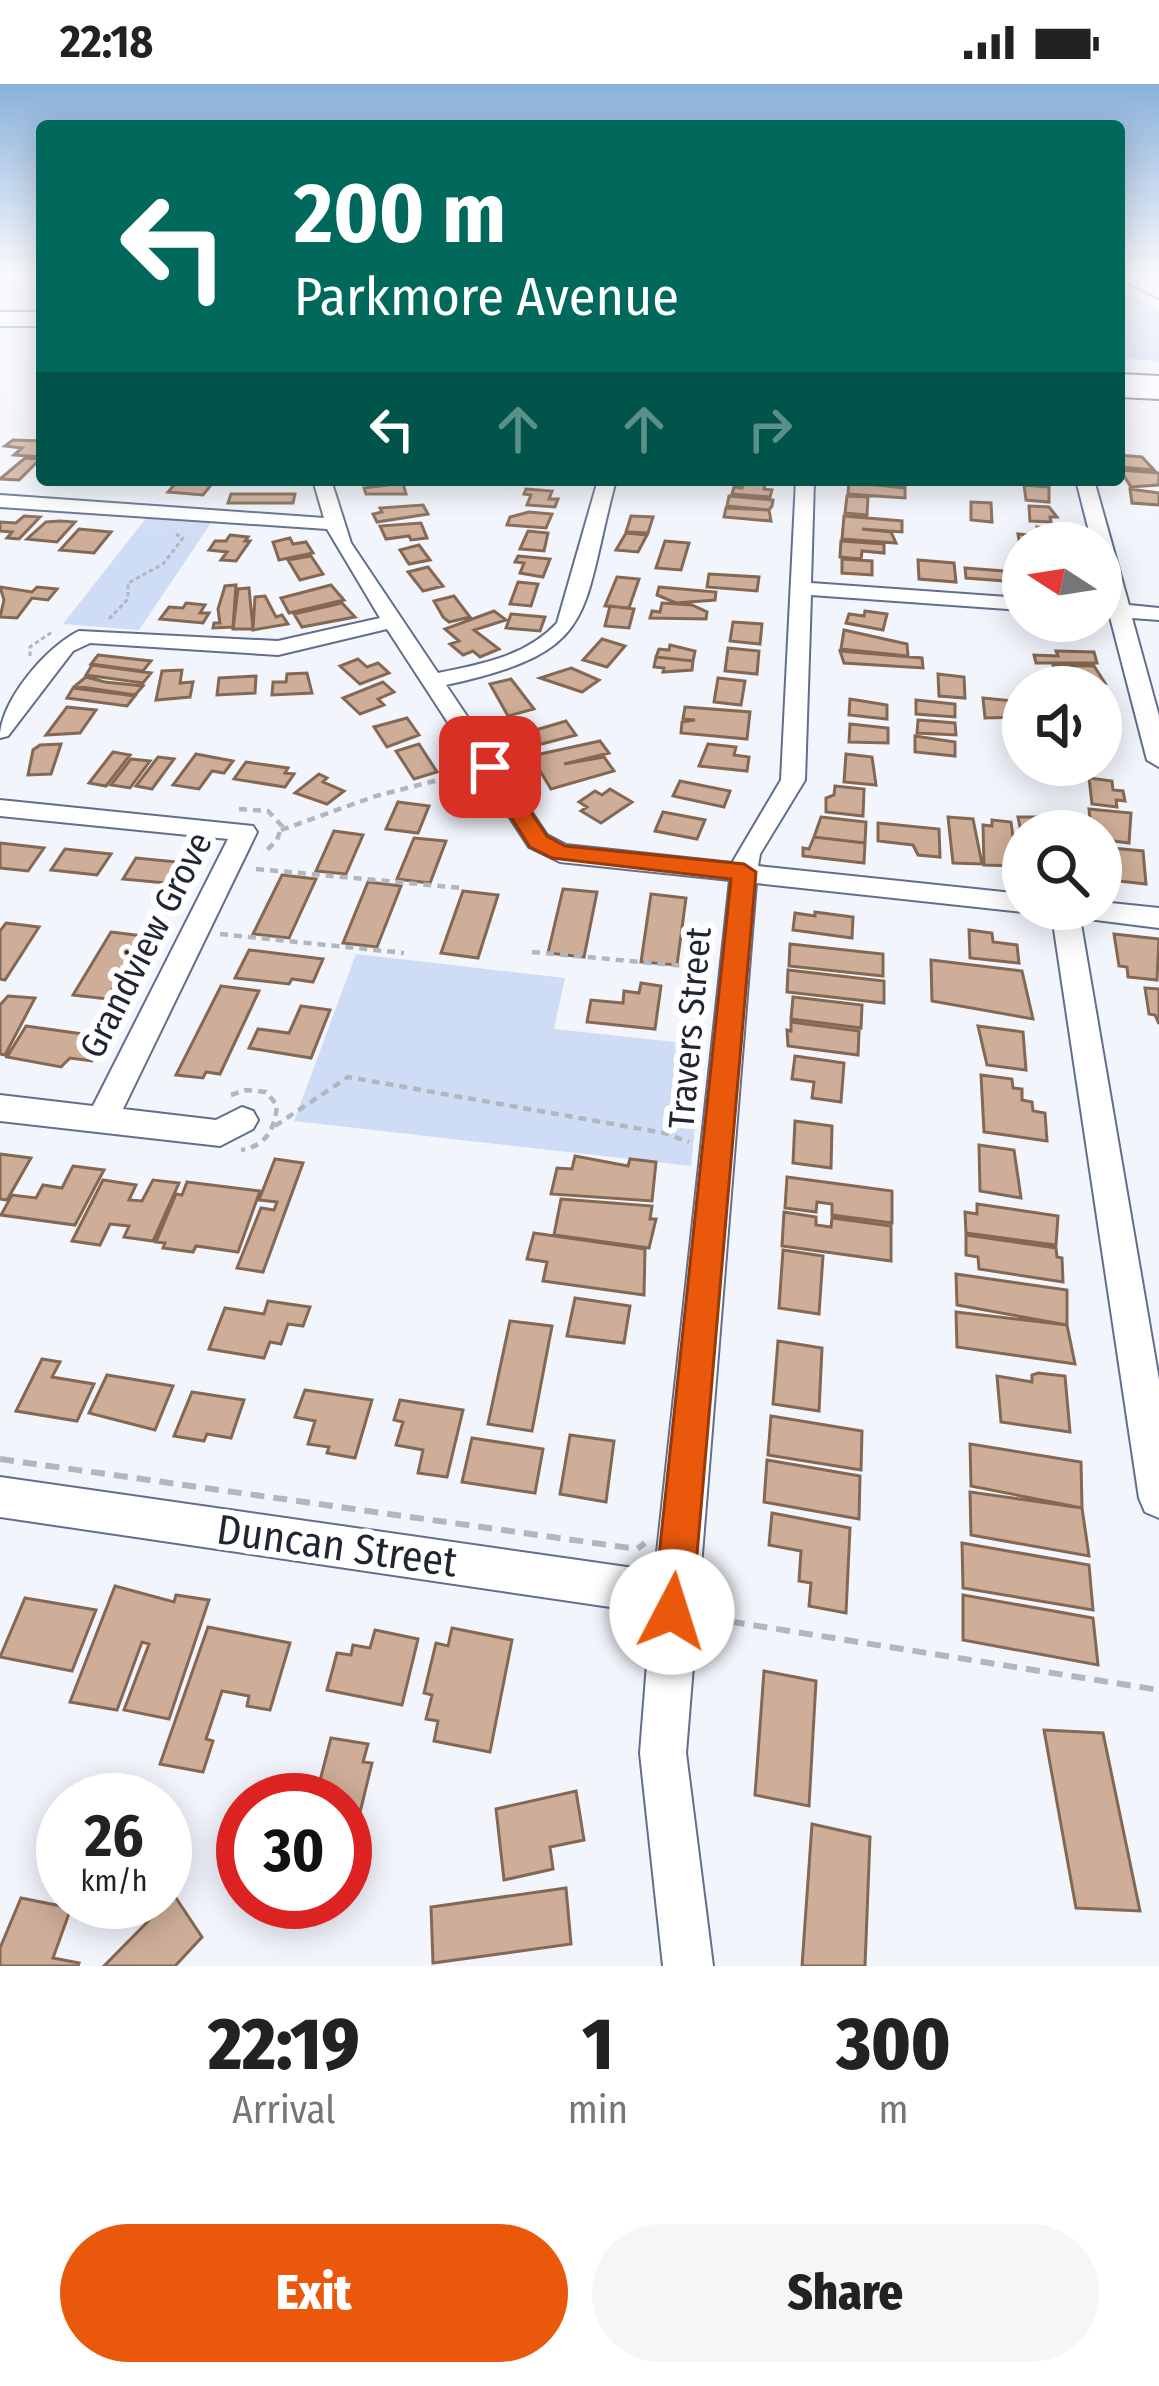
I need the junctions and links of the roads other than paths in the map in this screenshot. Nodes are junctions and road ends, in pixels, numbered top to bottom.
1 (1125, 369) edge
2 (1159, 371) edge
3 (1125, 382) edge
4 (1159, 384) edge
5 (1125, 392) edge
6 (1159, 394) edge
7 (52, 486) edge
8 (324, 486) edge
9 (605, 486) edge
10 (805, 486) edge
11 (1086, 486) edge
12 (0, 501) edge
13 (36, 504) junction
14 (1093, 522) edge
15 (333, 524) junction
16 (801, 588) junction
17 (1002, 602) edge
18 (1122, 612) edge
19 (1159, 614) edge
20 (393, 621) junction
21 (1122, 642) edge
22 (433, 681) junction
23 (1154, 726) edge
24 (0, 731) edge
25 (1159, 760) edge
26 (0, 808) edge
27 (744, 872) junction
28 (1002, 901) edge
29 (1122, 914) edge
30 (1159, 918) edge
31 (1068, 930) edge
32 (0, 1108) edge
33 (102, 1120) junction
34 (242, 1120) dead end
35 (0, 1497) edge
36 (1159, 1498) edge
37 (673, 1604) junction
38 (688, 1966) edge

1 - 2 main road
3 - 4 main road
5 - 6 street
7 - 13 street
8 - 15 street
9 - 22 street
10 - 16 street, Travers Street
11 - 14 street
12 - 13 street
13 - 15 street
15 - 20 street
16 - 17 street
16 - 27 street, Travers Street
18 - 19 street
20 - 22 street
20 - 24 street
21 - 23 street
22 - 27 street
23 - 25 street
26 - 33 street, Grandview Grove
27 - 28 street
27 - 37 street, Travers Street
29 - 30 street
31 - 36 street
32 - 33 street
33 - 34 street
35 - 37 street, Duncan Street
37 - 38 street, Travers Street

